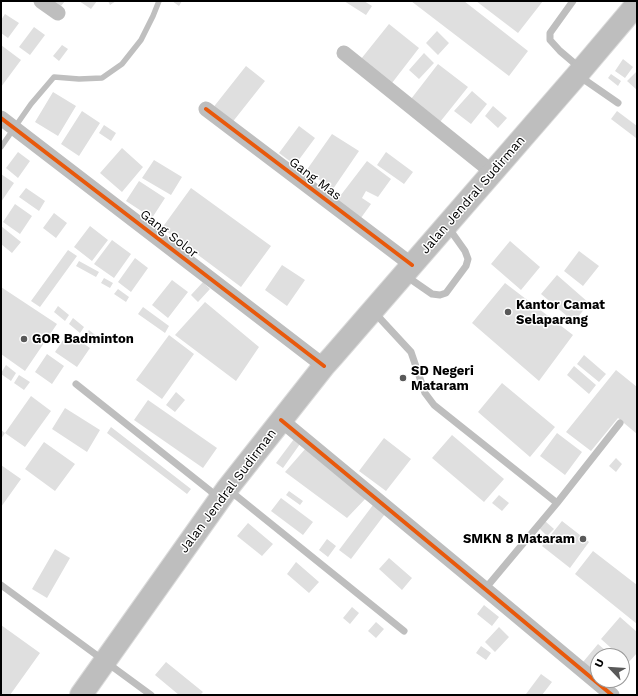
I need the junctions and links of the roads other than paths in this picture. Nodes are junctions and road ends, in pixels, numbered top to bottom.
1 (41, 1) edge
2 (573, 1) edge
3 (637, 4) edge
4 (58, 13) dead end
5 (344, 53) dead end
6 (579, 72) junction
7 (618, 103) dead end
8 (206, 109) dead end
9 (4, 120) edge
10 (492, 172) junction
11 (446, 225) junction
12 (408, 270) junction
13 (372, 311) junction
14 (324, 366) junction
15 (76, 384) dead end
16 (281, 420) junction
17 (620, 423) dead end
18 (223, 494) junction
19 (557, 502) junction
20 (1, 585) edge
21 (485, 588) junction
22 (404, 630) dead end
23 (105, 661) junction
24 (81, 695) edge
25 (151, 695) edge
26 (612, 695) edge

1 - 4 street
2 - 6 lane
3 - 6 highway, Jalan Jendral Sudirman
5 - 10 street
6 - 7 lane
6 - 10 highway, Jalan Jendral Sudirman
8 - 12 street, Gang Mas
9 - 14 street, Gang Solor
10 - 11 highway, Jalan Jendral Sudirman
11 - 12 highway, Jalan Jendral Sudirman
11 - 12 lane
12 - 13 highway, Jalan Jendral Sudirman
13 - 14 highway, Jalan Jendral Sudirman
13 - 19 lane
14 - 16 highway, Jalan Jendral Sudirman
15 - 18 lane
16 - 18 highway, Jalan Jendral Sudirman
16 - 21 street
17 - 19 lane
18 - 22 lane
18 - 23 highway, Jalan Jendral Sudirman
19 - 21 lane
20 - 23 lane
21 - 26 street
23 - 24 highway, Jalan Jendral Sudirman
23 - 25 lane

